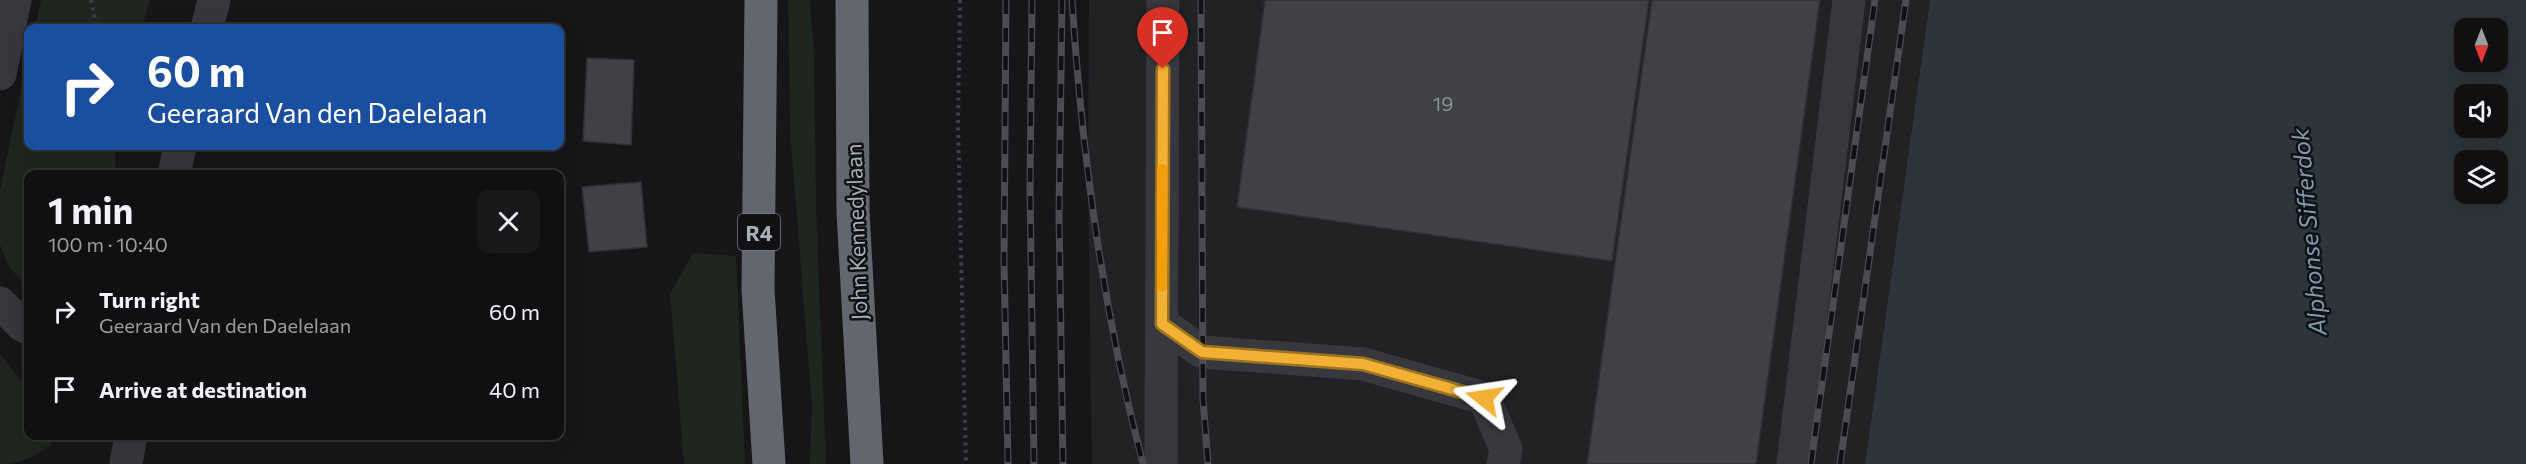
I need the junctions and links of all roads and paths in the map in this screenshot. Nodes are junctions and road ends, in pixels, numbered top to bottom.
1 (15, 0) edge
2 (91, 0) edge
3 (214, 0) edge
4 (761, 0) edge
5 (852, 0) edge
6 (960, 0) edge
7 (1163, 0) edge
8 (1849, 0) edge
9 (96, 24) edge
10 (208, 24) edge
11 (0, 74) edge
12 (179, 150) edge
13 (175, 170) edge
14 (0, 303) edge
15 (1162, 324) junction
16 (24, 326) edge
17 (130, 440) edge
18 (126, 464) edge
19 (769, 464) edge
20 (867, 464) edge
21 (966, 464) edge
22 (1161, 464) edge
23 (1503, 464) edge
24 (1793, 464) edge

1 - 11 street
2 - 9 path
3 - 10 street
4 - 19 highway, R4
5 - 20 highway, John Kennedylaan
6 - 21 path
7 - 15 street
8 - 24 street
12 - 13 street
14 - 16 street
15 - 22 street
15 - 23 street
17 - 18 street

